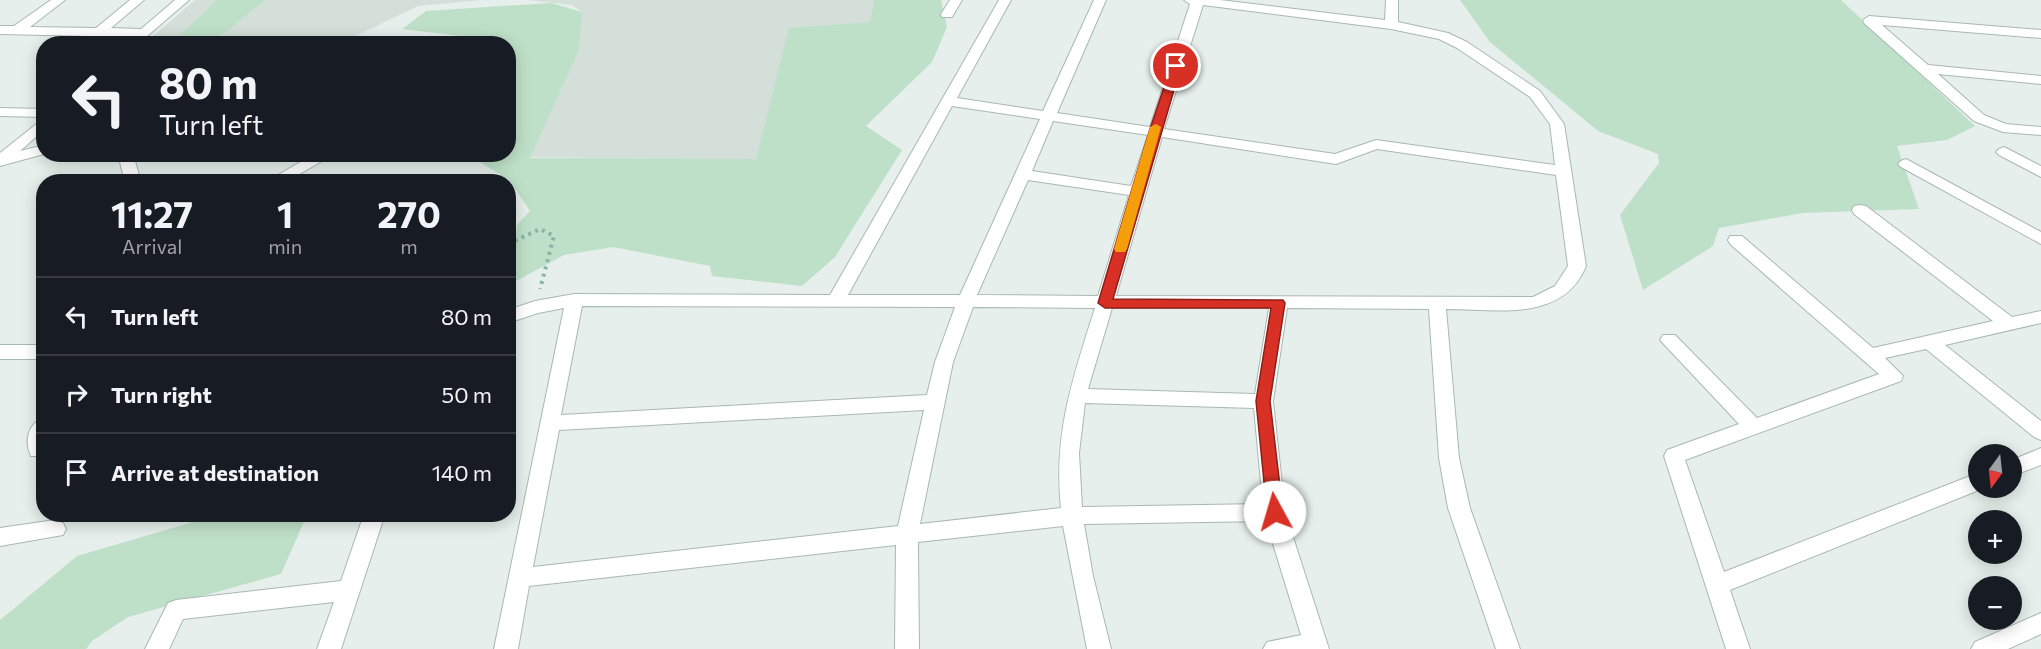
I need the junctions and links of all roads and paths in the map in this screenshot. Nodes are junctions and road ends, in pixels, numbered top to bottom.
1 (59, 0) edge
2 (138, 0) edge
3 (183, 0) edge
4 (956, 0) edge
5 (1005, 0) edge
6 (1100, 0) edge
7 (1196, 0) edge
8 (1392, 0) edge
9 (1299, 7) edge
10 (947, 14) dead end
11 (1391, 25) junction
12 (0, 30) edge
13 (17, 30) junction
14 (99, 32) junction
15 (144, 33) junction
16 (2041, 34) edge
17 (141, 36) edge
18 (1925, 69) junction
19 (2041, 80) edge
20 (948, 101) junction
21 (0, 112) edge
22 (36, 113) edge
23 (1048, 116) junction
24 (36, 129) edge
25 (2041, 131) edge
26 (1154, 132) junction
27 (36, 151) edge
28 (2004, 152) dead end
29 (0, 161) edge
30 (312, 162) edge
31 (1906, 164) dead end
32 (1563, 171) junction
33 (2041, 172) edge
34 (288, 174) edge
35 (1022, 174) junction
36 (1137, 192) junction
37 (1860, 210) dead end
38 (2041, 239) edge
39 (516, 240) edge
40 (1736, 240) dead end
41 (2041, 249) edge
42 (574, 300) junction
43 (836, 300) junction
44 (966, 302) junction
45 (1105, 303) junction
46 (1279, 303) junction
47 (1437, 303) junction
48 (535, 307) junction
49 (516, 314) edge
50 (2041, 317) edge
51 (2009, 324) junction
52 (1669, 340) dead end
53 (1929, 342) junction
54 (0, 352) edge
55 (36, 352) edge
56 (1870, 355) junction
57 (1077, 396) junction
58 (1263, 401) junction
59 (933, 402) junction
60 (552, 423) junction
61 (1754, 427) junction
62 (2041, 432) edge
63 (2041, 456) edge
64 (2022, 464) edge
65 (1968, 485) edge
66 (1275, 512) junction
67 (1070, 516) junction
68 (372, 522) edge
69 (55, 529) dead end
70 (907, 533) junction
71 (0, 537) edge
72 (520, 578) junction
73 (1717, 585) junction
74 (349, 590) junction
75 (2041, 623) edge
76 (1316, 646) edge
77 (158, 649) edge
78 (329, 649) edge
79 (506, 649) edge
80 (907, 649) edge
81 (1099, 649) edge
82 (1275, 649) edge
83 (1508, 649) edge
84 (1738, 649) edge
85 (1983, 649) edge

1 - 13 street
2 - 14 street
3 - 15 street
4 - 10 street
5 - 20 street
6 - 23 street
7 - 9 street
7 - 26 street
8 - 11 street
9 - 11 street
11 - 32 street
12 - 13 street
13 - 14 street
14 - 15 street
15 - 17 street
16 - 18 street
18 - 19 street
18 - 25 street
20 - 23 street
20 - 43 street
21 - 22 street
23 - 26 street
23 - 35 street
24 - 29 street
26 - 32 street
26 - 36 street
27 - 29 street
28 - 33 street
30 - 34 street
31 - 38 street
32 - 47 street
35 - 36 street
35 - 44 street
36 - 45 street
37 - 51 street
38 - 41 street
39 - 48 path
40 - 56 street
42 - 43 street
42 - 48 street
42 - 60 street
43 - 44 street
44 - 45 street
44 - 59 street
45 - 46 street
45 - 57 street
46 - 47 street
46 - 58 street
47 - 83 street
48 - 49 street
50 - 51 street
51 - 53 street
52 - 61 street
53 - 56 street
53 - 62 street
54 - 55 street
56 - 61 street
57 - 58 street
57 - 67 street
58 - 66 street
59 - 60 street
59 - 70 street
60 - 72 street
61 - 73 street
63 - 64 street
65 - 73 street
66 - 67 street
66 - 76 street
67 - 70 street
67 - 81 street
68 - 74 street
69 - 71 street
70 - 72 street
70 - 80 street
72 - 79 street
73 - 84 street
74 - 77 street
74 - 78 street
75 - 85 street
76 - 82 street

